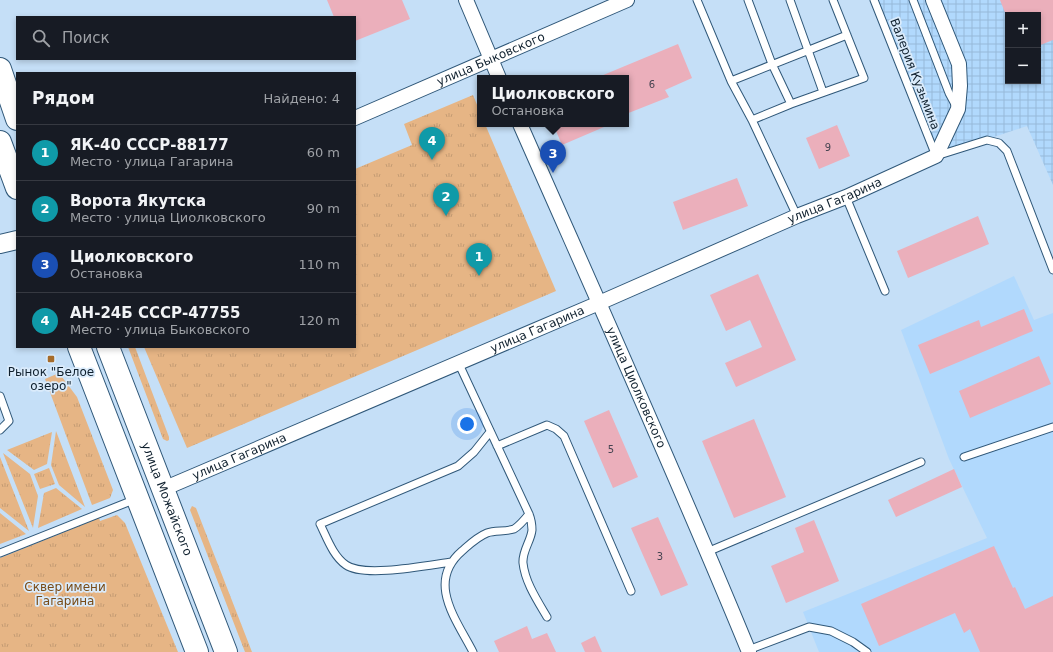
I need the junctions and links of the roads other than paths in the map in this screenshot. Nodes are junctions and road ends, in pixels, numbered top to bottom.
1 (466, 0) edge
2 (627, 0) edge
3 (697, 0) edge
4 (748, 0) edge
5 (790, 0) edge
6 (833, 0) edge
7 (874, 0) edge
8 (913, 0) edge
9 (933, 0) edge
10 (847, 35) junction
11 (491, 60) junction
12 (772, 64) junction
13 (0, 70) edge
14 (498, 75) edge
15 (731, 81) junction
16 (823, 92) junction
17 (791, 104) junction
18 (958, 110) junction
19 (16, 116) edge
20 (356, 118) edge
21 (752, 120) junction
22 (521, 127) edge
23 (0, 142) edge
24 (936, 156) junction
25 (16, 185) edge
26 (846, 197) junction
27 (797, 216) junction
28 (16, 240) edge
29 (0, 244) edge
30 (1053, 270) edge
31 (885, 291) dead end
32 (599, 303) junction
33 (79, 348) edge
34 (108, 348) edge
35 (458, 362) junction
36 (0, 396) edge
37 (1053, 427) edge
38 (0, 430) edge
39 (490, 432) junction
40 (497, 446) junction
41 (964, 457) dead end
42 (921, 462) dead end
43 (163, 488) junction
44 (138, 499) junction
45 (529, 514) junction
46 (707, 552) junction
47 (0, 553) edge
48 (452, 562) junction
49 (631, 591) dead end
50 (547, 617) dead end
51 (748, 651) edge
52 (197, 652) edge
53 (226, 652) edge
54 (473, 652) edge
55 (867, 652) edge

1 - 11 street
2 - 11 street, улица Быковского
3 - 15 lane
4 - 12 lane
5 - 16 lane
6 - 10 lane
7 - 24 lane, Валерия Кузьмина
8 - 18 lane
9 - 18 street
10 - 12 lane
10 - 16 lane
11 - 14 street
11 - 20 street, улица Быковского
12 - 15 lane
12 - 17 lane
13 - 19 main road
15 - 21 lane
16 - 17 lane
17 - 21 lane
18 - 24 street
21 - 27 lane
22 - 32 street, улица Циолковского
23 - 25 main road
24 - 26 street, улица Гагарина
24 - 30 lane
26 - 27 street, улица Гагарина
26 - 31 lane
27 - 32 street, улица Гагарина
28 - 29 street
32 - 35 street, улица Гагарина
32 - 46 street, улица Циолковского
33 - 44 main road
34 - 43 main road, улица Можайского
35 - 39 lane
35 - 43 street, улица Гагарина
36 - 38 lane
37 - 41 lane
39 - 40 lane
39 - 48 lane
40 - 45 lane
40 - 49 lane
42 - 46 lane
43 - 44 main road, улица Гагарина
43 - 53 main road, улица Можайского
44 - 47 lane
44 - 52 main road
45 - 48 lane
45 - 50 lane
46 - 51 street, улица Циолковского
48 - 54 lane
51 - 55 lane

